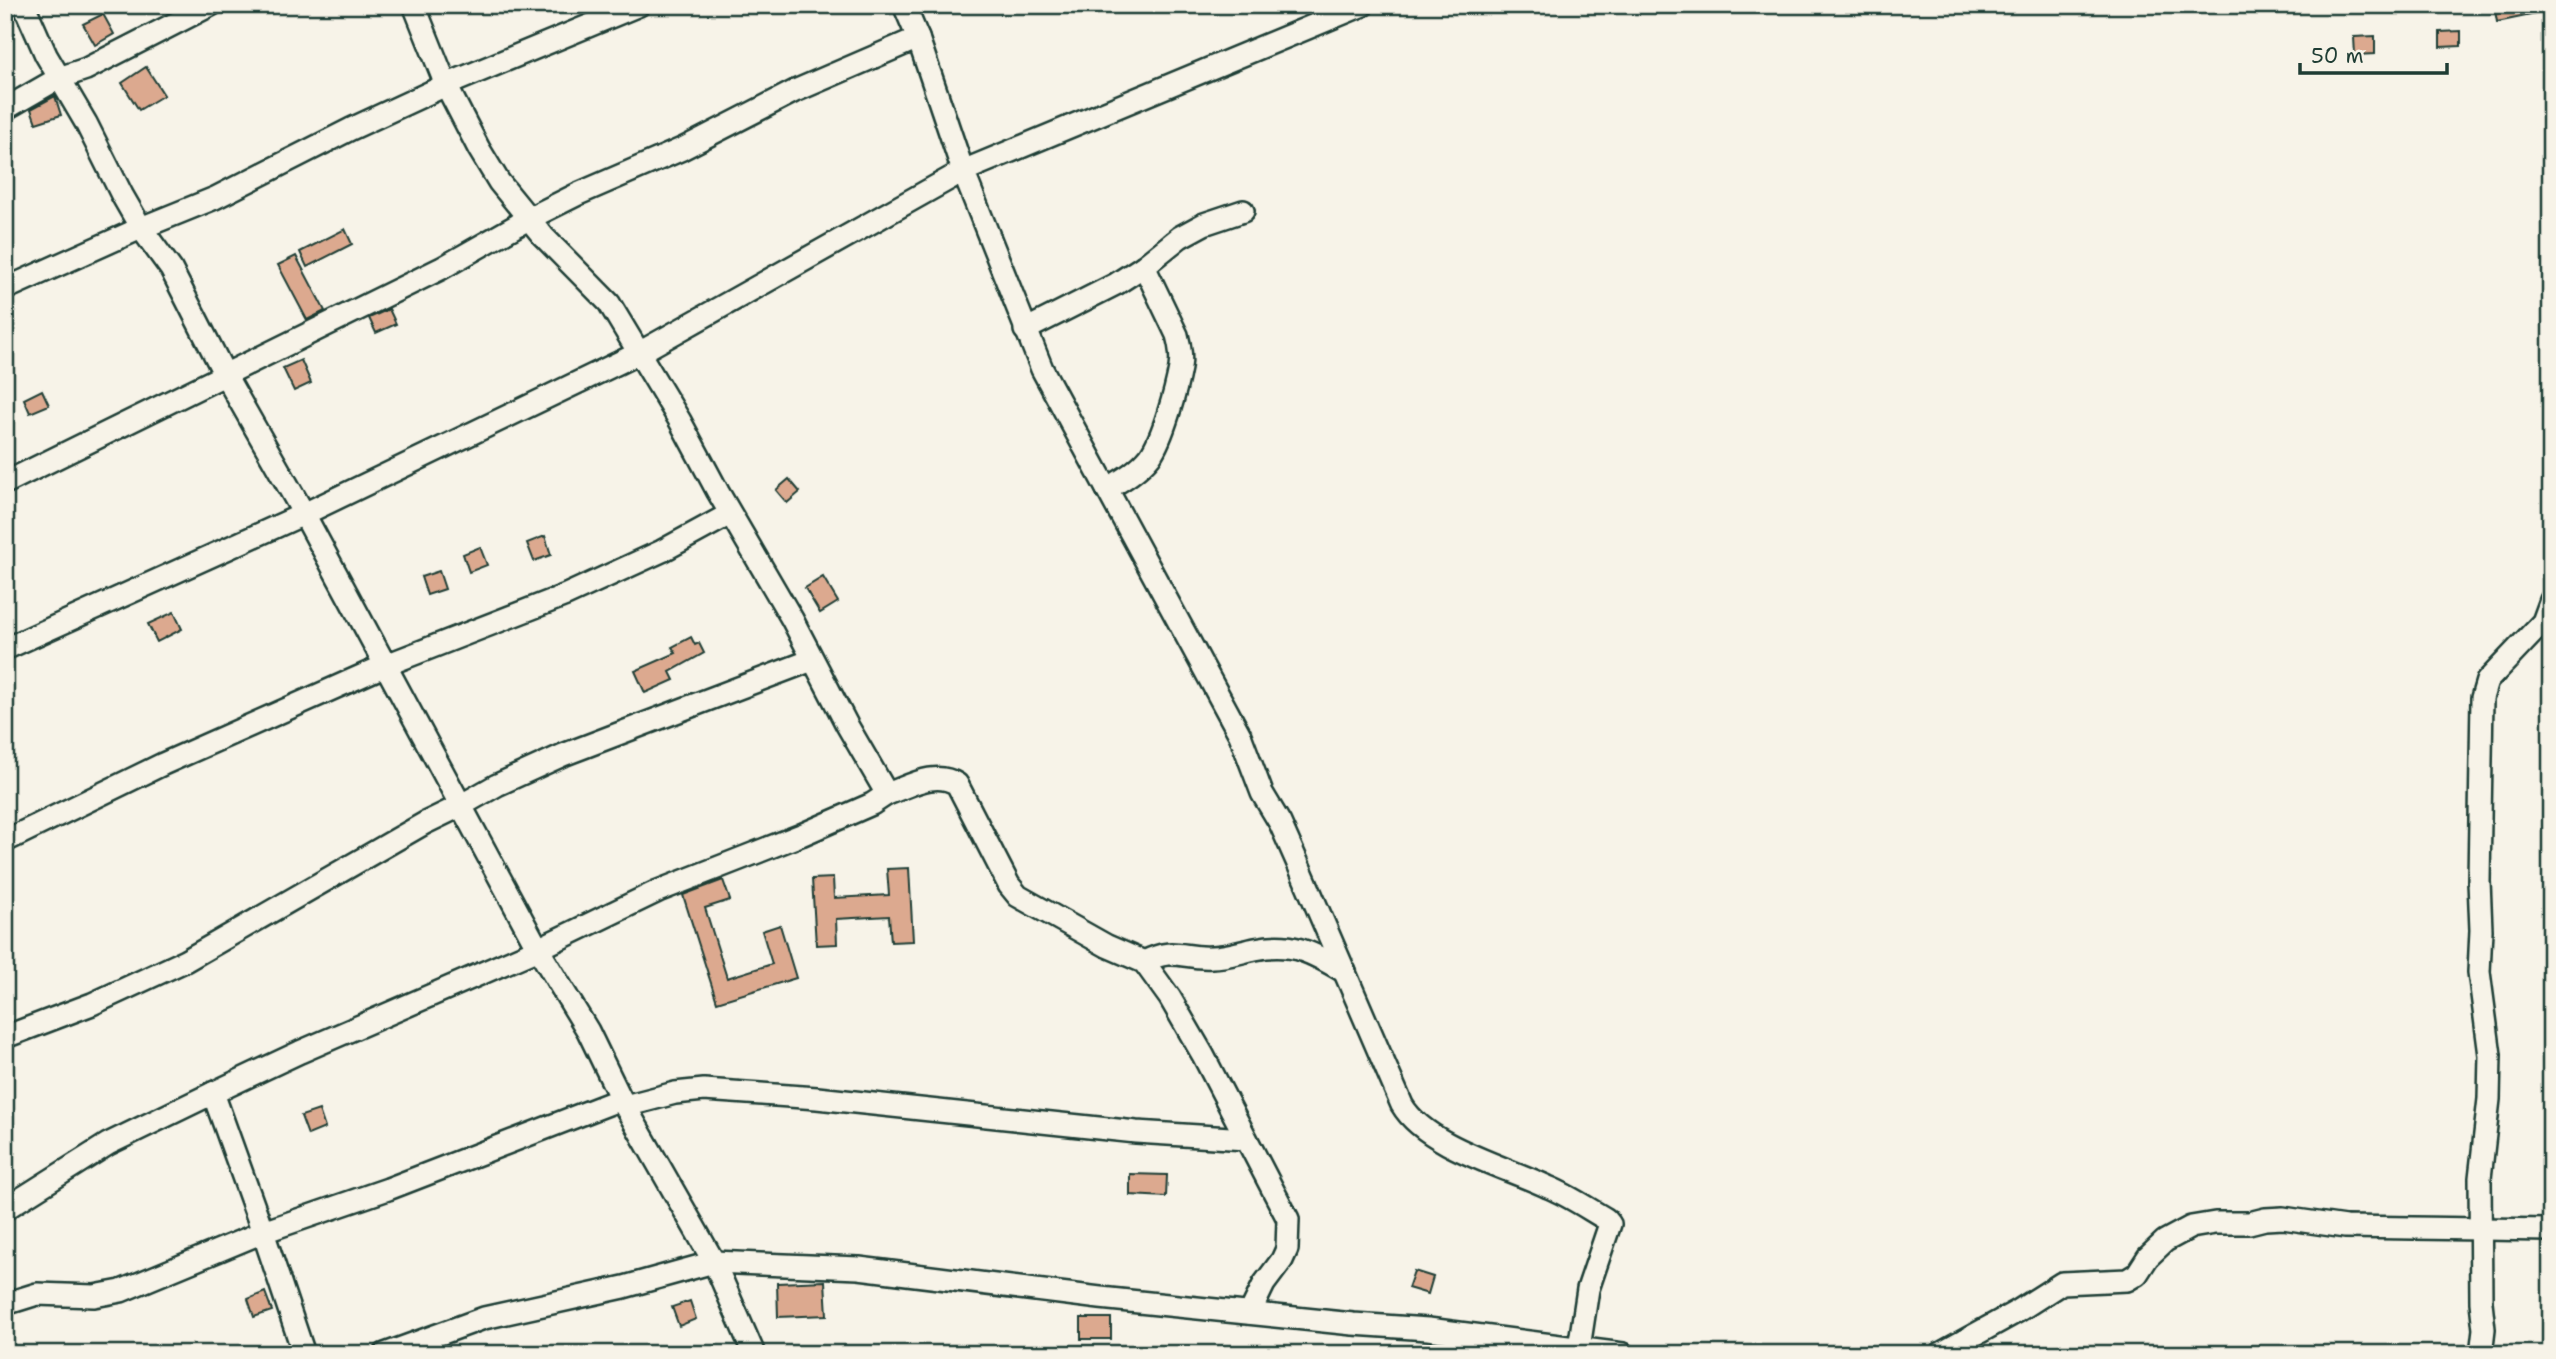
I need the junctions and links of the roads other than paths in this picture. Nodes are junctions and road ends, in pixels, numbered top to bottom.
1 (24, 5) edge
2 (211, 5) edge
3 (414, 5) edge
4 (639, 5) edge
5 (905, 5) edge
6 (1363, 5) edge
7 (918, 38) junction
8 (59, 78) junction
9 (446, 85) junction
10 (5, 109) edge
11 (963, 171) junction
12 (1243, 211) dead end
13 (530, 218) junction
14 (141, 228) junction
15 (1144, 266) junction
16 (5, 289) edge
17 (1025, 330) junction
18 (639, 353) junction
19 (224, 373) junction
20 (5, 483) edge
21 (1107, 489) junction
22 (304, 514) junction
23 (730, 514) junction
24 (2551, 600) edge
25 (5, 649) edge
26 (812, 660) junction
27 (386, 665) junction
28 (887, 794) junction
29 (460, 806) junction
30 (5, 841) edge
31 (1327, 933) junction
32 (1301, 948) junction
33 (538, 949) junction
34 (1144, 962) junction
35 (1345, 972) junction
36 (5, 1037) edge
37 (213, 1093) junction
38 (623, 1102) junction
39 (1246, 1139) junction
40 (5, 1209) edge
41 (2551, 1230) edge
42 (2481, 1231) junction
43 (263, 1233) junction
44 (714, 1262) junction
45 (5, 1304) edge
46 (1250, 1313) junction
47 (1580, 1348) junction
48 (304, 1354) edge
49 (385, 1354) edge
50 (754, 1354) edge
51 (1623, 1354) edge
52 (1940, 1354) edge
53 (2481, 1354) edge

1 - 8 street
2 - 8 street
3 - 9 street
4 - 9 street
5 - 7 street
6 - 11 street
7 - 11 street
7 - 13 street
8 - 10 street
8 - 14 street
9 - 13 street
9 - 14 street
11 - 17 street
11 - 18 street
12 - 15 street
13 - 18 street
13 - 19 street
14 - 16 street
14 - 19 street
15 - 17 street
15 - 21 street
17 - 21 street
18 - 22 street
18 - 23 street
19 - 20 street
19 - 22 street
21 - 31 street
22 - 25 street
22 - 27 street
23 - 26 street
23 - 27 street
24 - 42 street
26 - 28 street
26 - 29 street
27 - 29 street
27 - 30 street
28 - 33 street
28 - 34 street
29 - 33 street
29 - 36 street
31 - 32 street
31 - 35 street
32 - 34 street
32 - 35 street
33 - 37 street
33 - 38 street
34 - 39 street
35 - 47 street
37 - 40 street
37 - 43 street
38 - 39 street
38 - 43 street
38 - 44 street
39 - 46 street
41 - 42 street
42 - 52 street
42 - 53 street
43 - 45 street
43 - 48 street
44 - 46 street
44 - 49 street
44 - 50 street
46 - 47 street
47 - 51 street

